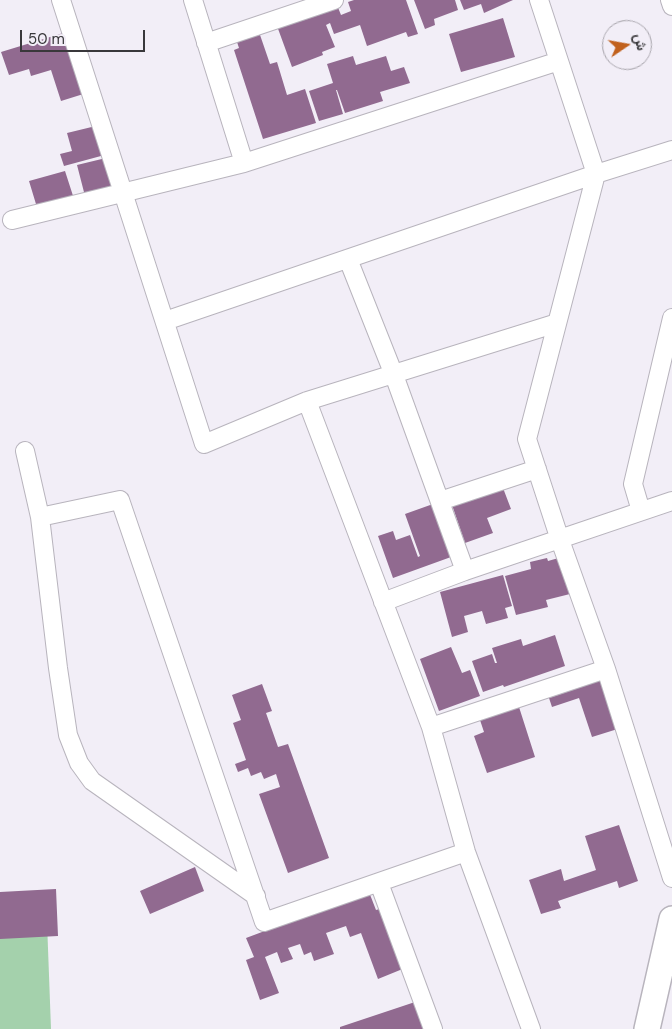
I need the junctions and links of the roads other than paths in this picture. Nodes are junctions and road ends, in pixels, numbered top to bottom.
1 (61, 0) edge
2 (193, 0) edge
3 (334, 0) edge
4 (539, 0) edge
5 (670, 0) edge
6 (672, 6) edge
7 (206, 43) junction
8 (559, 61) junction
9 (672, 150) edge
10 (244, 163) junction
11 (596, 174) junction
12 (123, 194) junction
13 (12, 220) dead end
14 (348, 259) junction
15 (672, 318) edge
16 (165, 321) junction
17 (557, 323) junction
18 (394, 375) junction
19 (307, 401) junction
20 (25, 451) dead end
21 (537, 468) junction
22 (440, 501) junction
23 (672, 501) edge
24 (641, 511) junction
25 (40, 518) junction
26 (560, 540) junction
27 (465, 571) junction
28 (384, 602) junction
29 (606, 669) junction
30 (431, 726) junction
31 (466, 852) junction
32 (672, 878) edge
33 (378, 883) junction
34 (256, 896) junction
35 (672, 919) edge
36 (432, 1029) edge
37 (530, 1029) edge
38 (648, 1029) edge

1 - 12 street
2 - 7 street
3 - 7 street
4 - 8 street
5 - 6 street
7 - 10 street
8 - 10 street
8 - 11 street
9 - 11 street
10 - 12 street
11 - 14 street
11 - 17 street
12 - 13 street
12 - 16 street
14 - 16 street
14 - 18 street
15 - 24 street
16 - 19 street
17 - 18 street
17 - 21 street
18 - 19 street
18 - 22 street
19 - 28 street
20 - 25 street
21 - 22 street
21 - 26 street
22 - 27 street
23 - 24 street
24 - 26 street
25 - 34 street
25 - 34 street
26 - 27 street
26 - 29 street
27 - 28 street
28 - 30 street
29 - 30 street
29 - 32 street
30 - 31 street
31 - 33 street
31 - 37 street
33 - 34 street
33 - 36 street
35 - 38 main road

